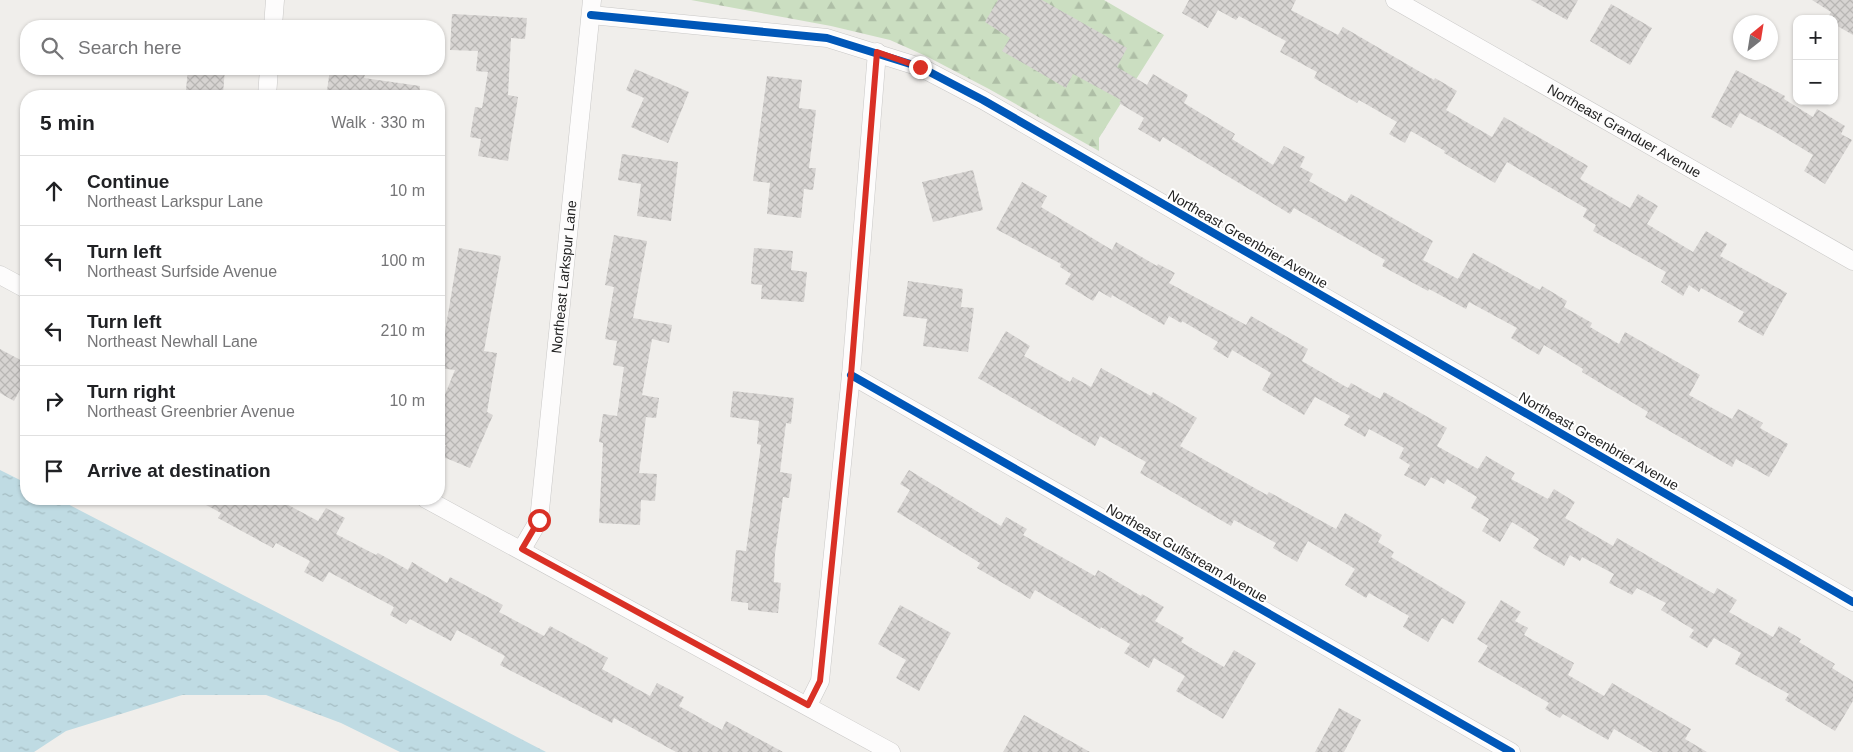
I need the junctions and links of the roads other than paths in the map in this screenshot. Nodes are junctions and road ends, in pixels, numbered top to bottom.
1 (275, 0) edge
2 (1395, 0) edge
3 (592, 7) edge
4 (273, 20) edge
5 (877, 52) junction
6 (269, 75) edge
7 (267, 90) edge
8 (1853, 261) edge
9 (0, 275) edge
10 (20, 286) edge
11 (851, 375) junction
12 (438, 505) edge
13 (522, 549) junction
14 (1853, 602) edge
15 (808, 705) junction
16 (891, 752) edge
17 (1511, 752) edge

1 - 4 street
2 - 8 street, Northeast Granduer Avenue
3 - 5 street, Northeast Greenbrier Avenue
3 - 13 street, Northeast Larkspur Lane
5 - 11 street
5 - 14 street, Northeast Greenbrier Avenue
6 - 7 street
9 - 10 street
11 - 15 street
11 - 17 street, Northeast Gulfstream Avenue
12 - 13 street
13 - 15 street
15 - 16 street

